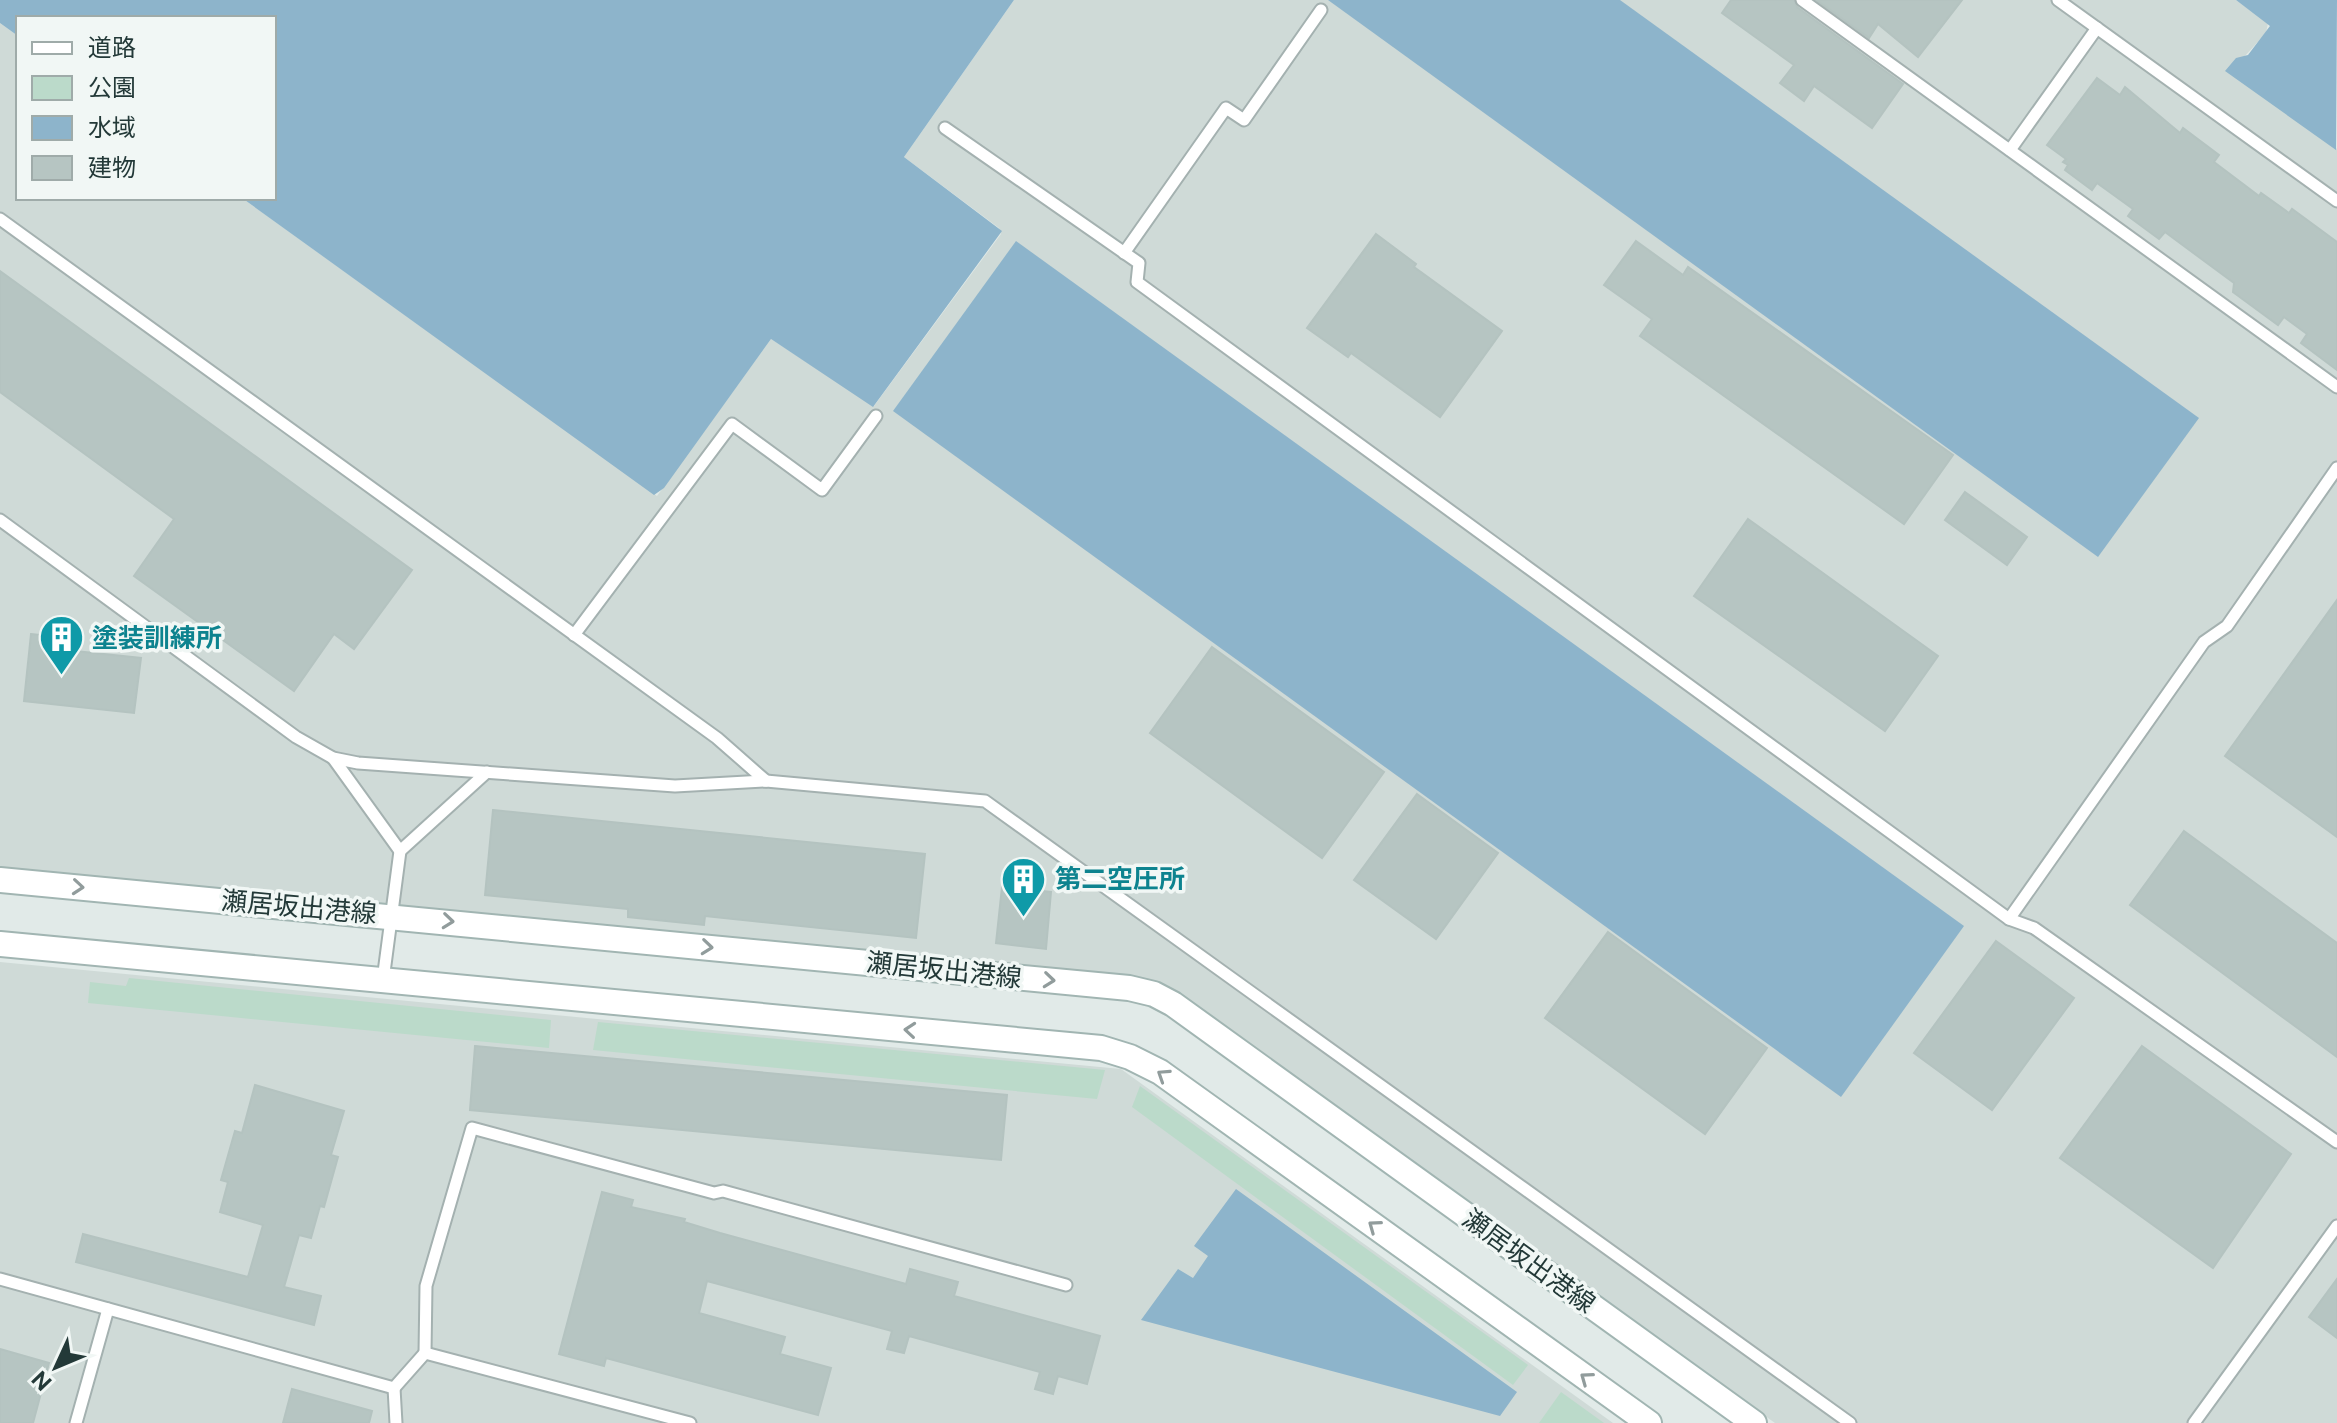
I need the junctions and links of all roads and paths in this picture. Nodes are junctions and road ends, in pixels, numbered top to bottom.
1 (1802, 0) edge
2 (2058, 0) edge
3 (1321, 10) dead end
4 (2097, 28) junction
5 (945, 128) dead end
6 (2010, 150) junction
7 (2337, 201) edge
8 (0, 219) edge
9 (1124, 253) junction
10 (2337, 387) edge
11 (876, 416) dead end
12 (2337, 468) edge
13 (0, 520) edge
14 (574, 635) junction
15 (333, 758) junction
16 (487, 772) junction
17 (766, 781) junction
18 (400, 851) junction
19 (0, 880) edge
20 (391, 916) junction
21 (2009, 919) junction
22 (0, 944) edge
23 (383, 980) junction
24 (2337, 1142) edge
25 (2337, 1226) edge
26 (0, 1279) edge
27 (1066, 1285) dead end
28 (108, 1309) junction
29 (425, 1353) junction
30 (394, 1388) junction
31 (76, 1423) edge
32 (396, 1423) edge
33 (690, 1423) edge
34 (1649, 1423) edge
35 (1754, 1423) edge
36 (1850, 1423) edge
37 (2194, 1423) edge

1 - 6 lane
2 - 4 lane
3 - 9 lane
4 - 6 lane
4 - 7 lane
5 - 9 lane
6 - 10 lane
8 - 14 lane
9 - 21 lane
11 - 14 lane
12 - 21 lane
13 - 15 lane
14 - 17 lane
15 - 16 lane
15 - 18 lane
16 - 17 lane
16 - 18 lane
17 - 36 lane
18 - 20 lane
19 -> 20 main road, 瀬居坂出港線
20 - 23 lane
20 -> 35 main road, 瀬居坂出港線
21 - 24 lane
22 - 23 main road
34 -> 23 main road
25 - 37 lane
26 - 28 lane
27 - 29 lane
28 - 30 lane
28 - 31 lane
29 - 30 lane
29 - 33 lane
30 - 32 lane

